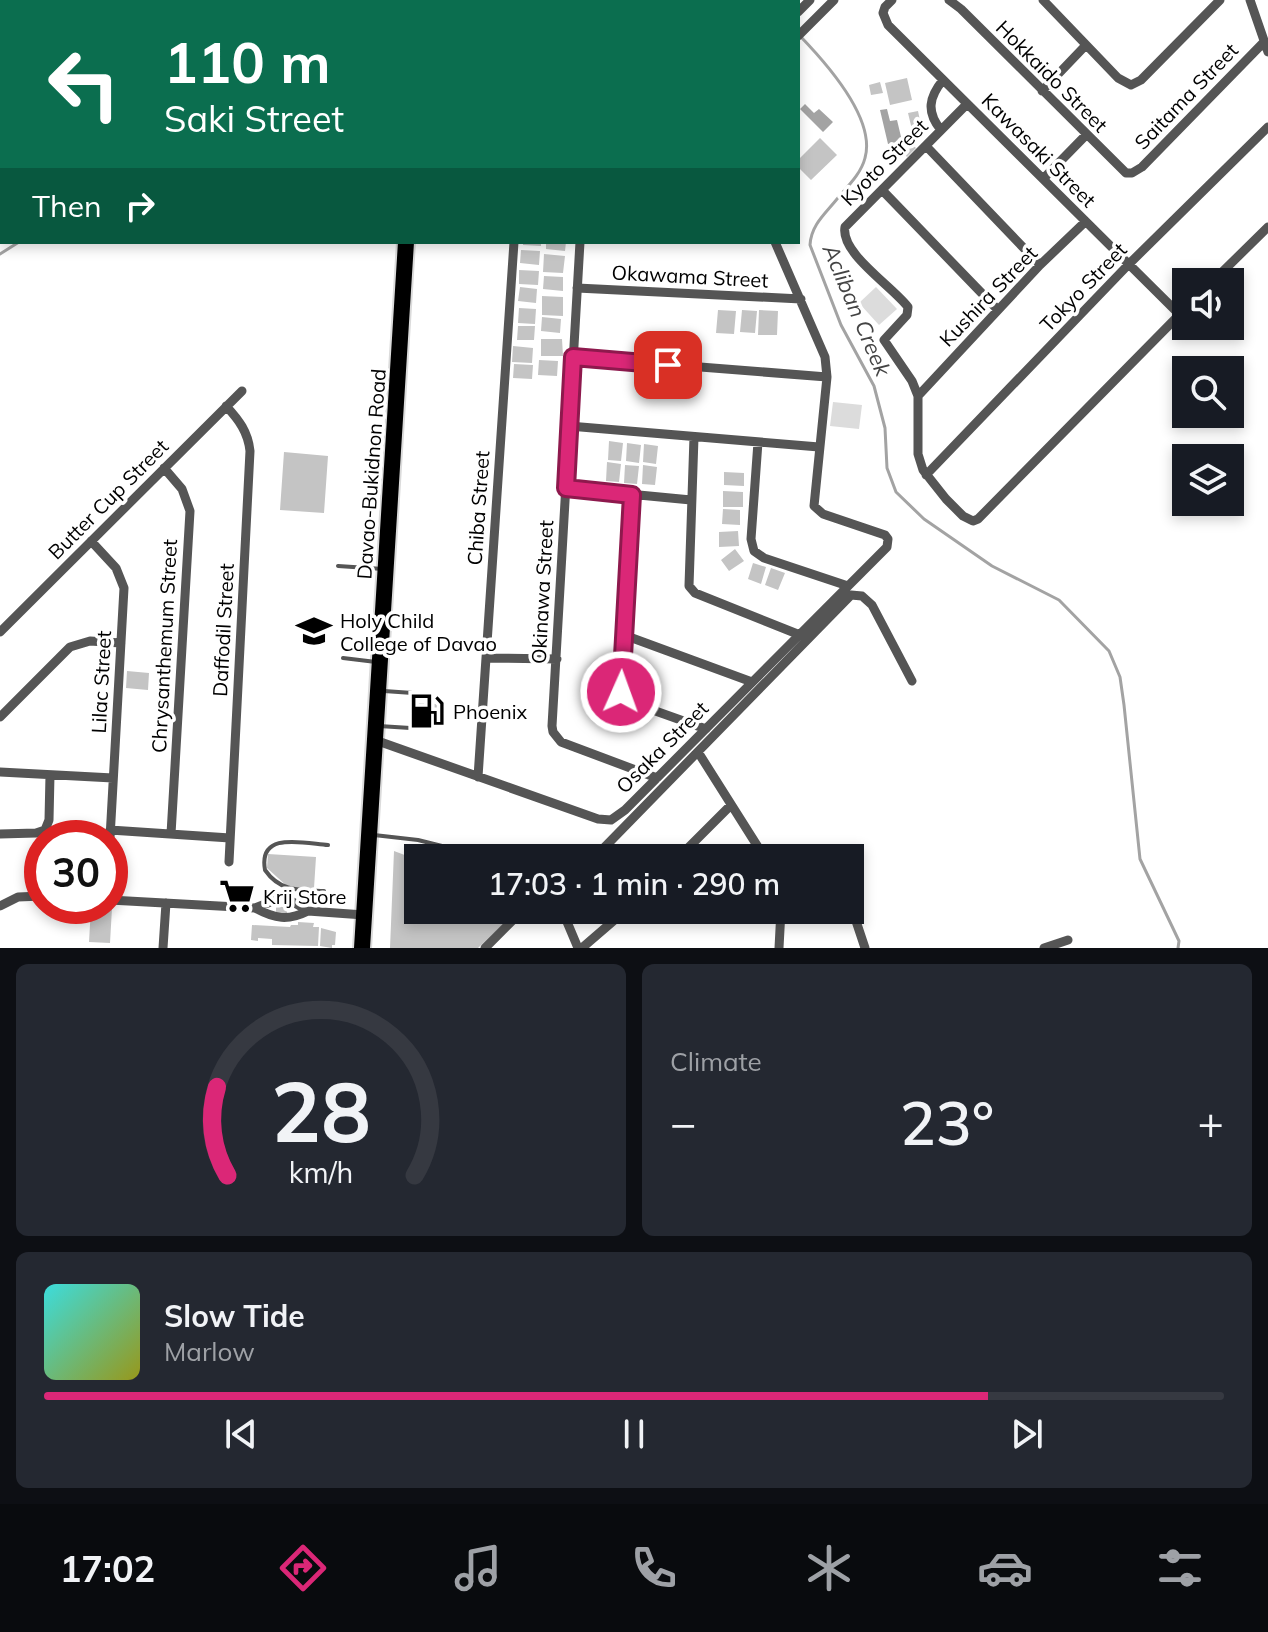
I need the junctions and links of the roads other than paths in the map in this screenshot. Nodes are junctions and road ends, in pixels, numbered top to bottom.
1 (834, 0) edge
2 (949, 0) edge
3 (1043, 0) edge
4 (1220, 0) edge
5 (1250, 0) edge
6 (888, 3) edge
7 (800, 34) edge
8 (1086, 45) junction
9 (1266, 47) edge
10 (943, 80) junction
11 (1042, 91) junction
12 (967, 104) junction
13 (1268, 127) edge
14 (941, 130) junction
15 (1086, 135) junction
16 (926, 146) junction
17 (1132, 173) joint
18 (1043, 179) junction
19 (882, 190) junction
20 (1085, 222) junction
21 (1268, 227) edge
22 (406, 244) edge
23 (514, 244) edge
24 (580, 244) edge
25 (776, 244) edge
26 (1040, 265) junction
27 (1128, 265) junction
28 (1226, 268) edge
29 (577, 288) junction
30 (801, 299) junction
31 (1172, 302) edge
32 (998, 310) junction
33 (1172, 322) edge
34 (573, 357) junction
35 (827, 377) junction
36 (242, 391) dead end
37 (918, 396) junction
38 (226, 406) junction
39 (569, 426) junction
40 (694, 437) junction
41 (758, 442) junction
42 (819, 447) junction
43 (164, 468) junction
44 (926, 475) junction
45 (566, 488) junction
46 (632, 495) junction
47 (691, 500) junction
48 (91, 541) junction
49 (338, 566) dead end
50 (386, 569) junction
51 (848, 586) junction
52 (0, 632) edge
53 (624, 635) junction
54 (800, 635) junction
55 (121, 643) junction
56 (343, 658) dead end
57 (486, 658) junction
58 (557, 659) junction
59 (380, 662) junction
60 (912, 681) dead end
61 (752, 682) junction
62 (378, 691) junction
63 (427, 704) dead end
64 (0, 717) edge
65 (426, 718) dead end
66 (706, 729) junction
67 (375, 733) junction
68 (698, 752) junction
69 (0, 772) edge
70 (50, 775) junction
71 (478, 777) junction
72 (113, 778) junction
73 (657, 778) junction
74 (731, 805) junction
75 (111, 820) edge
76 (0, 834) edge
77 (128, 834) edge
78 (171, 834) junction
79 (369, 834) junction
80 (230, 838) junction
81 (434, 844) edge
82 (608, 844) edge
83 (692, 844) edge
84 (756, 844) edge
85 (328, 845) dead end
86 (229, 862) dead end
87 (324, 891) dead end
88 (24, 897) edge
89 (128, 901) edge
90 (166, 903) junction
91 (0, 906) edge
92 (255, 908) junction
93 (308, 911) junction
94 (364, 915) junction
95 (509, 924) edge
96 (569, 924) edge
97 (613, 924) edge
98 (780, 924) edge
99 (857, 924) edge
100 (1068, 940) dead end
101 (163, 948) edge
102 (362, 948) edge
103 (485, 948) edge
104 (580, 948) edge
105 (779, 948) edge
106 (865, 948) edge
107 (1044, 948) edge

1 - 7 street
2 - 11 street, Hokkaido Street
3 - 8 street
4 - 8 street
5 - 9 street
6 - 10 street, Kawasaki Street
8 - 11 street
9 - 17 street, Saitama Street
10 - 12 street, Kawasaki Street
10 - 14 street
11 - 15 street, Hokkaido Street
12 - 14 street, Kyoto Street
12 - 18 street, Kawasaki Street
13 - 27 street, Tokyo Street
14 - 16 street, Kyoto Street
15 - 17 street, Hokkaido Street
15 - 18 street
16 - 19 street, Kyoto Street
16 - 26 street
18 - 20 street, Kawasaki Street
19 - 32 street
19 - 37 street, Kyoto Street
20 - 26 street, Kushira Street
20 - 27 street, Kawasaki Street
21 - 28 street
22 - 50 highway, Davao-Bukidnon Road
23 - 57 street, Chiba Street
24 - 29 street, Okinawa Street
25 - 30 street
26 - 32 street, Kushira Street
27 - 31 street, Kawasaki Street
27 - 44 street, Tokyo Street
29 - 30 street, Okawama Street
29 - 34 street, Okinawa Street
30 - 35 street
32 - 37 street, Kushira Street
33 - 44 street
34 - 35 street
34 - 39 street, Okinawa Street
35 - 42 street
36 - 38 street, Butter Cup Street
37 - 44 street, Kyoto Street
38 - 43 street, Butter Cup Street
38 - 80 street, Daffodil Street
39 - 40 street
39 - 45 street, Okinawa Street
40 - 41 street
40 - 47 street
41 - 42 street
41 - 51 street
42 - 51 street, Osaka Street
43 - 48 street, Butter Cup Street
43 - 78 street, Chrysanthemum Street
45 - 46 street
45 - 58 street, Okinawa Street
46 - 47 street
46 - 53 street
47 - 54 street
48 - 52 street, Butter Cup Street
48 - 55 street, Lilac Street
49 - 50 lane
50 - 59 highway, Davao-Bukidnon Road
51 - 54 street, Osaka Street
53 - 61 street
53 - 66 street
54 - 61 street, Osaka Street
55 - 64 street
55 - 72 street, Lilac Street
56 - 59 lane
57 - 58 street
57 - 71 street, Chiba Street
58 - 73 street, Okinawa Street
59 - 62 highway, Davao-Bukidnon Road
60 - 68 street
61 - 66 street, Osaka Street
62 - 63 lane
62 - 67 highway, Davao-Bukidnon Road
65 - 67 lane
66 - 73 street, Osaka Street
67 - 71 street, Osaka Street
67 - 79 highway, Davao-Bukidnon Road
68 - 74 street
68 - 82 street
69 - 70 street
70 - 72 street
70 - 76 street
71 - 73 street, Osaka Street
72 - 75 street, Lilac Street
74 - 83 street
74 - 84 street
77 - 78 street
78 - 80 street
79 - 81 lane
79 - 94 highway, Davao-Bukidnon Road
80 - 86 street, Daffodil Street
85 - 87 lane
88 - 91 street
89 - 90 street
90 - 92 street
90 - 101 street
92 - 93 street
92 - 93 street
93 - 94 street
94 - 102 highway, Davao-Bukidnon Road
95 - 103 street
96 - 104 street
97 - 104 street
98 - 105 street
99 - 106 street
100 - 107 street

